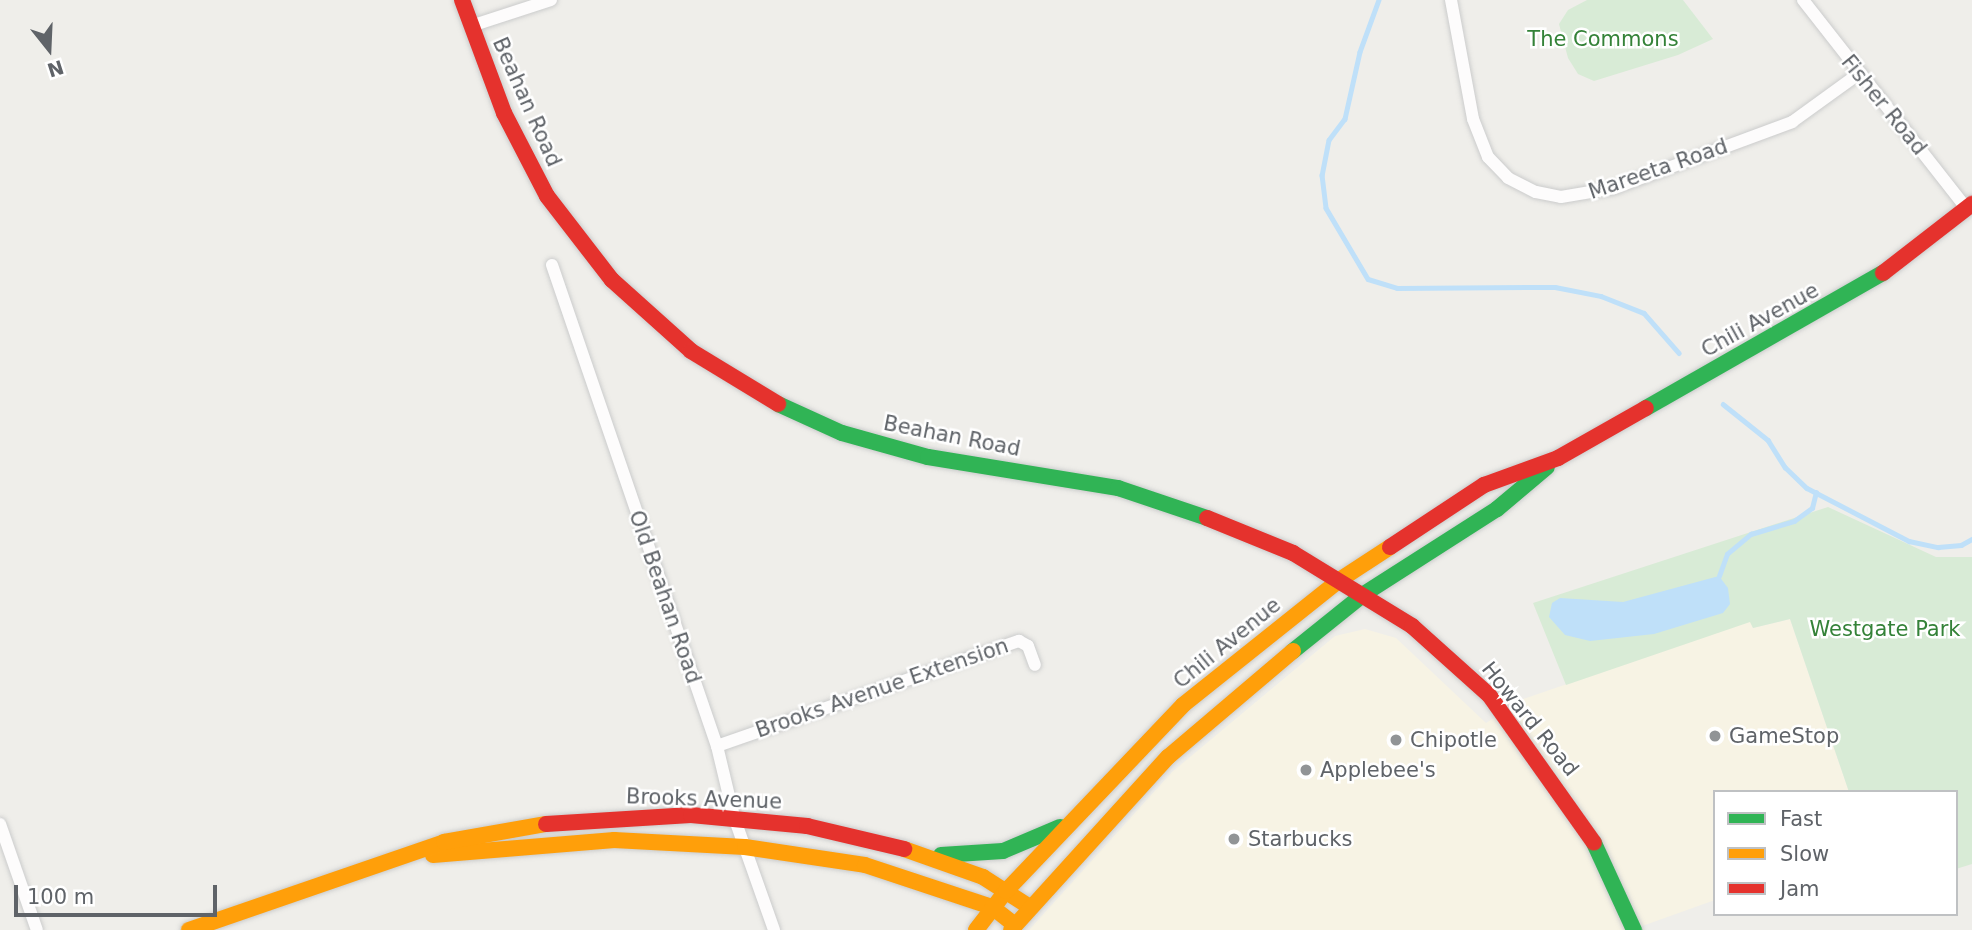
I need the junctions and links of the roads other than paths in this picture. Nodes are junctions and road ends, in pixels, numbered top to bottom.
1 (462, 0) edge
2 (551, 0) edge
3 (1451, 0) edge
4 (1802, 0) edge
5 (471, 26) junction
6 (1857, 75) junction
7 (1970, 206) edge
8 (552, 265) dead end
9 (1558, 458) junction
10 (1341, 579) junction
11 (1364, 594) junction
12 (1035, 665) dead end
13 (717, 746) junction
14 (734, 817) junction
15 (1073, 820) junction
16 (0, 824) edge
17 (745, 846) junction
18 (926, 854) junction
19 (408, 857) junction
20 (1006, 891) junction
21 (992, 907) junction
22 (1030, 907) junction
23 (215, 926) edge
24 (1013, 927) edge
25 (37, 930) edge
26 (189, 930) edge
27 (774, 930) edge
28 (976, 930) edge
29 (1633, 930) edge

1 - 5 main road, Beahan Road
2 - 5 street
3 - 6 street, Mareeta Road
4 - 6 street, Fisher Road
5 - 10 main road, Beahan Road
6 - 7 street, Fisher Road
7 - 9 main road, Chili Avenue
8 - 13 street, Old Beahan Road
9 - 10 main road, Chili Avenue
9 - 11 main road, Chili Avenue
10 - 11 main road, Howard Road
10 - 15 main road, Chili Avenue
11 - 22 main road, Chili Avenue
11 - 29 main road, Howard Road
12 - 13 street, Brooks Avenue Extension
13 - 14 street, Old Beahan Road
14 - 17 street, Old Beahan Road
14 - 18 main road, Brooks Avenue
14 - 19 main road, Brooks Avenue
15 - 18 main road
15 - 20 main road, Chili Avenue
16 - 25 street
17 - 19 main road, Brooks Avenue
17 - 21 main road, Brooks Avenue
17 - 27 street, Old Beahan Road
18 - 20 main road, Brooks Avenue
19 - 23 main road, Brooks Avenue
20 - 21 main road, Chili Avenue
20 - 22 main road, Brooks Avenue
21 - 24 main road, Brooks Avenue
21 - 28 main road, Chili Avenue
22 - 24 main road, Chili Avenue
23 - 26 main road, Brooks Avenue

